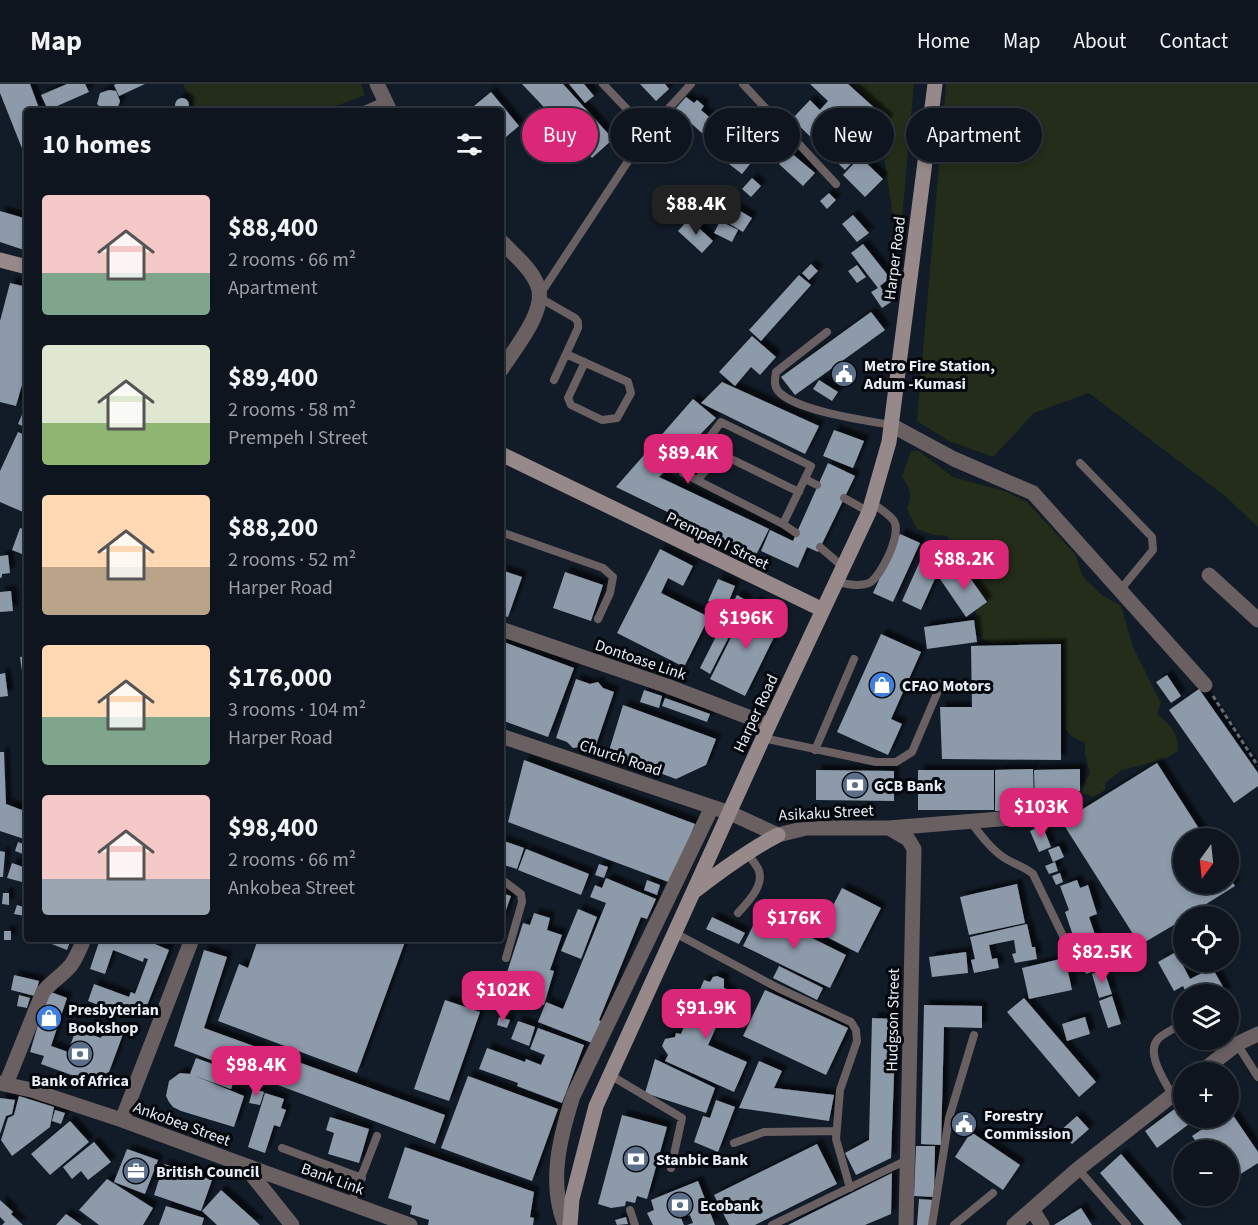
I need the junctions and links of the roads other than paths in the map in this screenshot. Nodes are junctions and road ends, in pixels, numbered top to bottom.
1 (377, 84) edge
2 (603, 84) edge
3 (691, 84) edge
4 (742, 84) edge
5 (935, 84) edge
6 (387, 106) edge
7 (626, 108) edge
8 (669, 108) edge
9 (628, 162) edge
10 (836, 184) dead end
11 (504, 244) edge
12 (0, 260) edge
13 (24, 266) edge
14 (540, 295) junction
15 (827, 332) dead end
16 (566, 354) junction
17 (585, 362) junction
18 (504, 365) edge
19 (554, 380) dead end
20 (891, 425) junction
21 (504, 455) edge
22 (1080, 463) dead end
23 (805, 479) junction
24 (697, 480) junction
25 (817, 485) dead end
26 (799, 492) junction
27 (844, 498) dead end
28 (871, 507) junction
29 (783, 524) junction
30 (504, 533) edge
31 (796, 533) dead end
32 (820, 547) dead end
33 (843, 567) junction
34 (1209, 575) dead end
35 (836, 582) junction
36 (1121, 589) junction
37 (822, 610) junction
38 (598, 619) dead end
39 (1258, 620) edge
40 (504, 630) edge
41 (854, 659) dead end
42 (941, 684) dead end
43 (1206, 685) road end
44 (766, 732) junction
45 (504, 737) edge
46 (815, 750) junction
47 (712, 807) junction
48 (730, 813) junction
49 (1036, 816) dead end
50 (970, 821) junction
51 (890, 828) junction
52 (778, 835) junction
53 (748, 854) junction
54 (504, 881) edge
55 (694, 892) junction
56 (738, 913) dead end
57 (675, 933) junction
58 (83, 942) edge
59 (191, 942) edge
60 (506, 958) dead end
61 (1078, 967) dead end
62 (1173, 1029) edge
63 (1258, 1034) edge
64 (974, 1035) dead end
65 (1239, 1043) edge
66 (1239, 1047) edge
67 (1229, 1050) edge
68 (1214, 1062) edge
69 (610, 1075) junction
70 (1258, 1077) edge
71 (3, 1084) edge
72 (1173, 1085) edge
73 (1173, 1095) edge
74 (122, 1120) junction
75 (836, 1131) junction
76 (377, 1136) dead end
77 (734, 1143) dead end
78 (282, 1148) dead end
79 (907, 1160) junction
80 (244, 1165) junction
81 (671, 1168) dead end
82 (1078, 1169) junction
83 (362, 1178) junction
84 (850, 1188) junction
85 (993, 1192) dead end
86 (572, 1198) junction
87 (351, 1203) junction
88 (630, 1210) dead end
89 (1033, 1211) junction
90 (292, 1225) edge
91 (410, 1225) edge
92 (565, 1225) edge
93 (570, 1225) edge
94 (580, 1225) edge
95 (635, 1225) edge
96 (772, 1225) edge
97 (906, 1225) edge
98 (932, 1225) edge
99 (954, 1225) edge
100 (1014, 1225) edge
101 (1042, 1225) edge
102 (1127, 1225) edge

1 - 6 street
2 - 7 lane
3 - 8 lane
4 - 10 lane
5 - 20 main road, Harper Road
9 - 14 lane
11 - 14 street
12 - 13 main road
14 - 16 lane
14 - 18 street
15 - 20 lane
16 - 17 lane
16 - 19 lane
17 - 17 lane
20 - 28 main road, Harper Road
20 - 36 street
21 - 37 main road, Prempeh I Street
22 - 36 lane
23 - 24 lane
23 - 25 lane
23 - 26 lane
24 - 26 lane
24 - 29 lane
26 - 29 lane
27 - 28 lane
28 - 33 main road, Harper Road
28 - 35 lane
29 - 31 lane
30 - 38 lane
32 - 33 lane
33 - 35 main road, Harper Road
34 - 39 street
35 - 37 main road, Harper Road
36 - 43 street
37 - 44 main road, Harper Road
40 - 44 street, Dontoase Link
41 - 46 lane
42 - 46 lane
44 - 46 lane
44 - 48 main road, Harper Road
45 - 47 street, Church Road
47 - 48 street, Church Road
47 - 92 street
48 - 52 street, Asikaku Street
48 - 55 main road, Harper Road
49 - 50 street, Asikaku Street
50 - 51 street, Asikaku Street
50 - 61 lane
51 - 52 street, Asikaku Street
51 - 79 street, Hudgson Street
52 - 53 main road
53 - 55 main road
53 - 56 lane
54 - 60 lane
55 - 57 main road, Harper Road
57 - 69 main road, Harper Road
57 - 75 lane
58 - 71 street
59 - 74 street
62 - 72 lane
63 - 65 street
64 - 98 lane
66 - 70 lane
67 - 68 street
69 - 81 lane
69 - 86 main road, Harper Road
71 - 74 street, Ankobea Street
73 - 82 street
74 - 80 street, Ankobea Street
75 - 77 lane
75 - 84 lane
76 - 83 lane
78 - 83 lane
79 - 84 lane
79 - 97 street, Hudgson Street
80 - 87 street, Bank Link
80 - 90 street, Ankobea Street
82 - 89 street
82 - 102 lane
83 - 87 lane
84 - 96 lane
85 - 99 lane
86 - 93 main road, Harper Road
86 - 94 main road
87 - 91 street, Bank Link
88 - 95 lane
89 - 100 street
89 - 101 street

